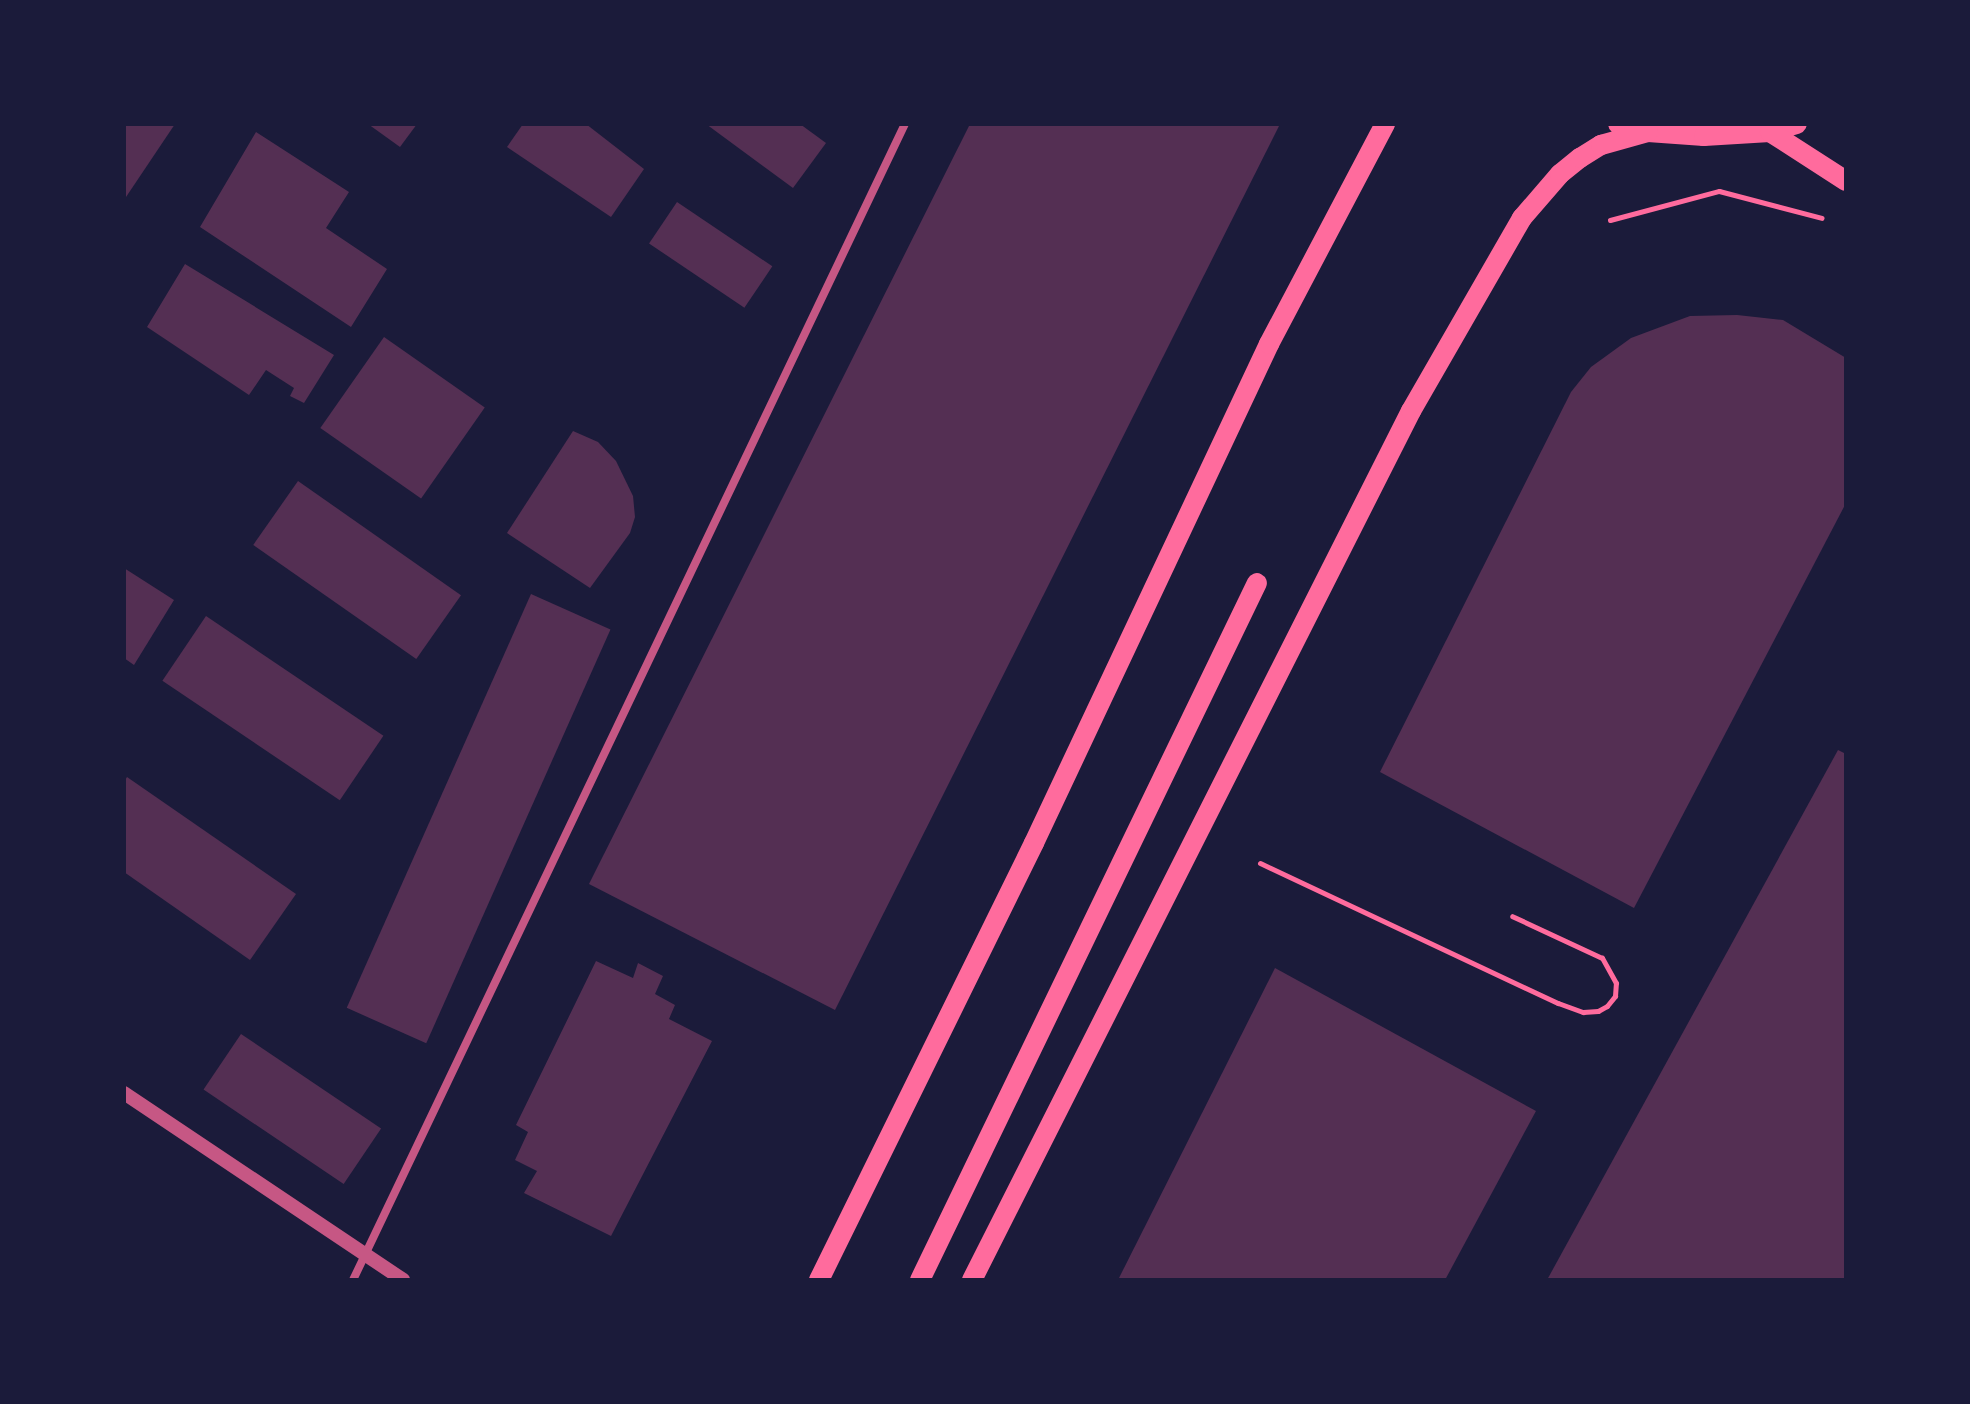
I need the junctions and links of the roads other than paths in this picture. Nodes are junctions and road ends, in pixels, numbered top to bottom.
1 (905, 124) edge
2 (1385, 124) edge
3 (1618, 124) edge
4 (1797, 124) edge
5 (1648, 132) junction
6 (1770, 132) junction
7 (1846, 181) edge
8 (1257, 583) dead end
9 (124, 1093) edge
10 (365, 1255) junction
11 (353, 1280) edge
12 (403, 1280) edge
13 (819, 1280) edge
14 (920, 1280) edge
15 (972, 1280) edge

1 - 10 street
2 - 13 main road
3 - 5 main road
4 - 6 main road
5 - 6 main road
5 - 15 main road
6 - 7 main road
8 - 14 main road
9 - 10 street
10 - 11 street
10 - 12 street

